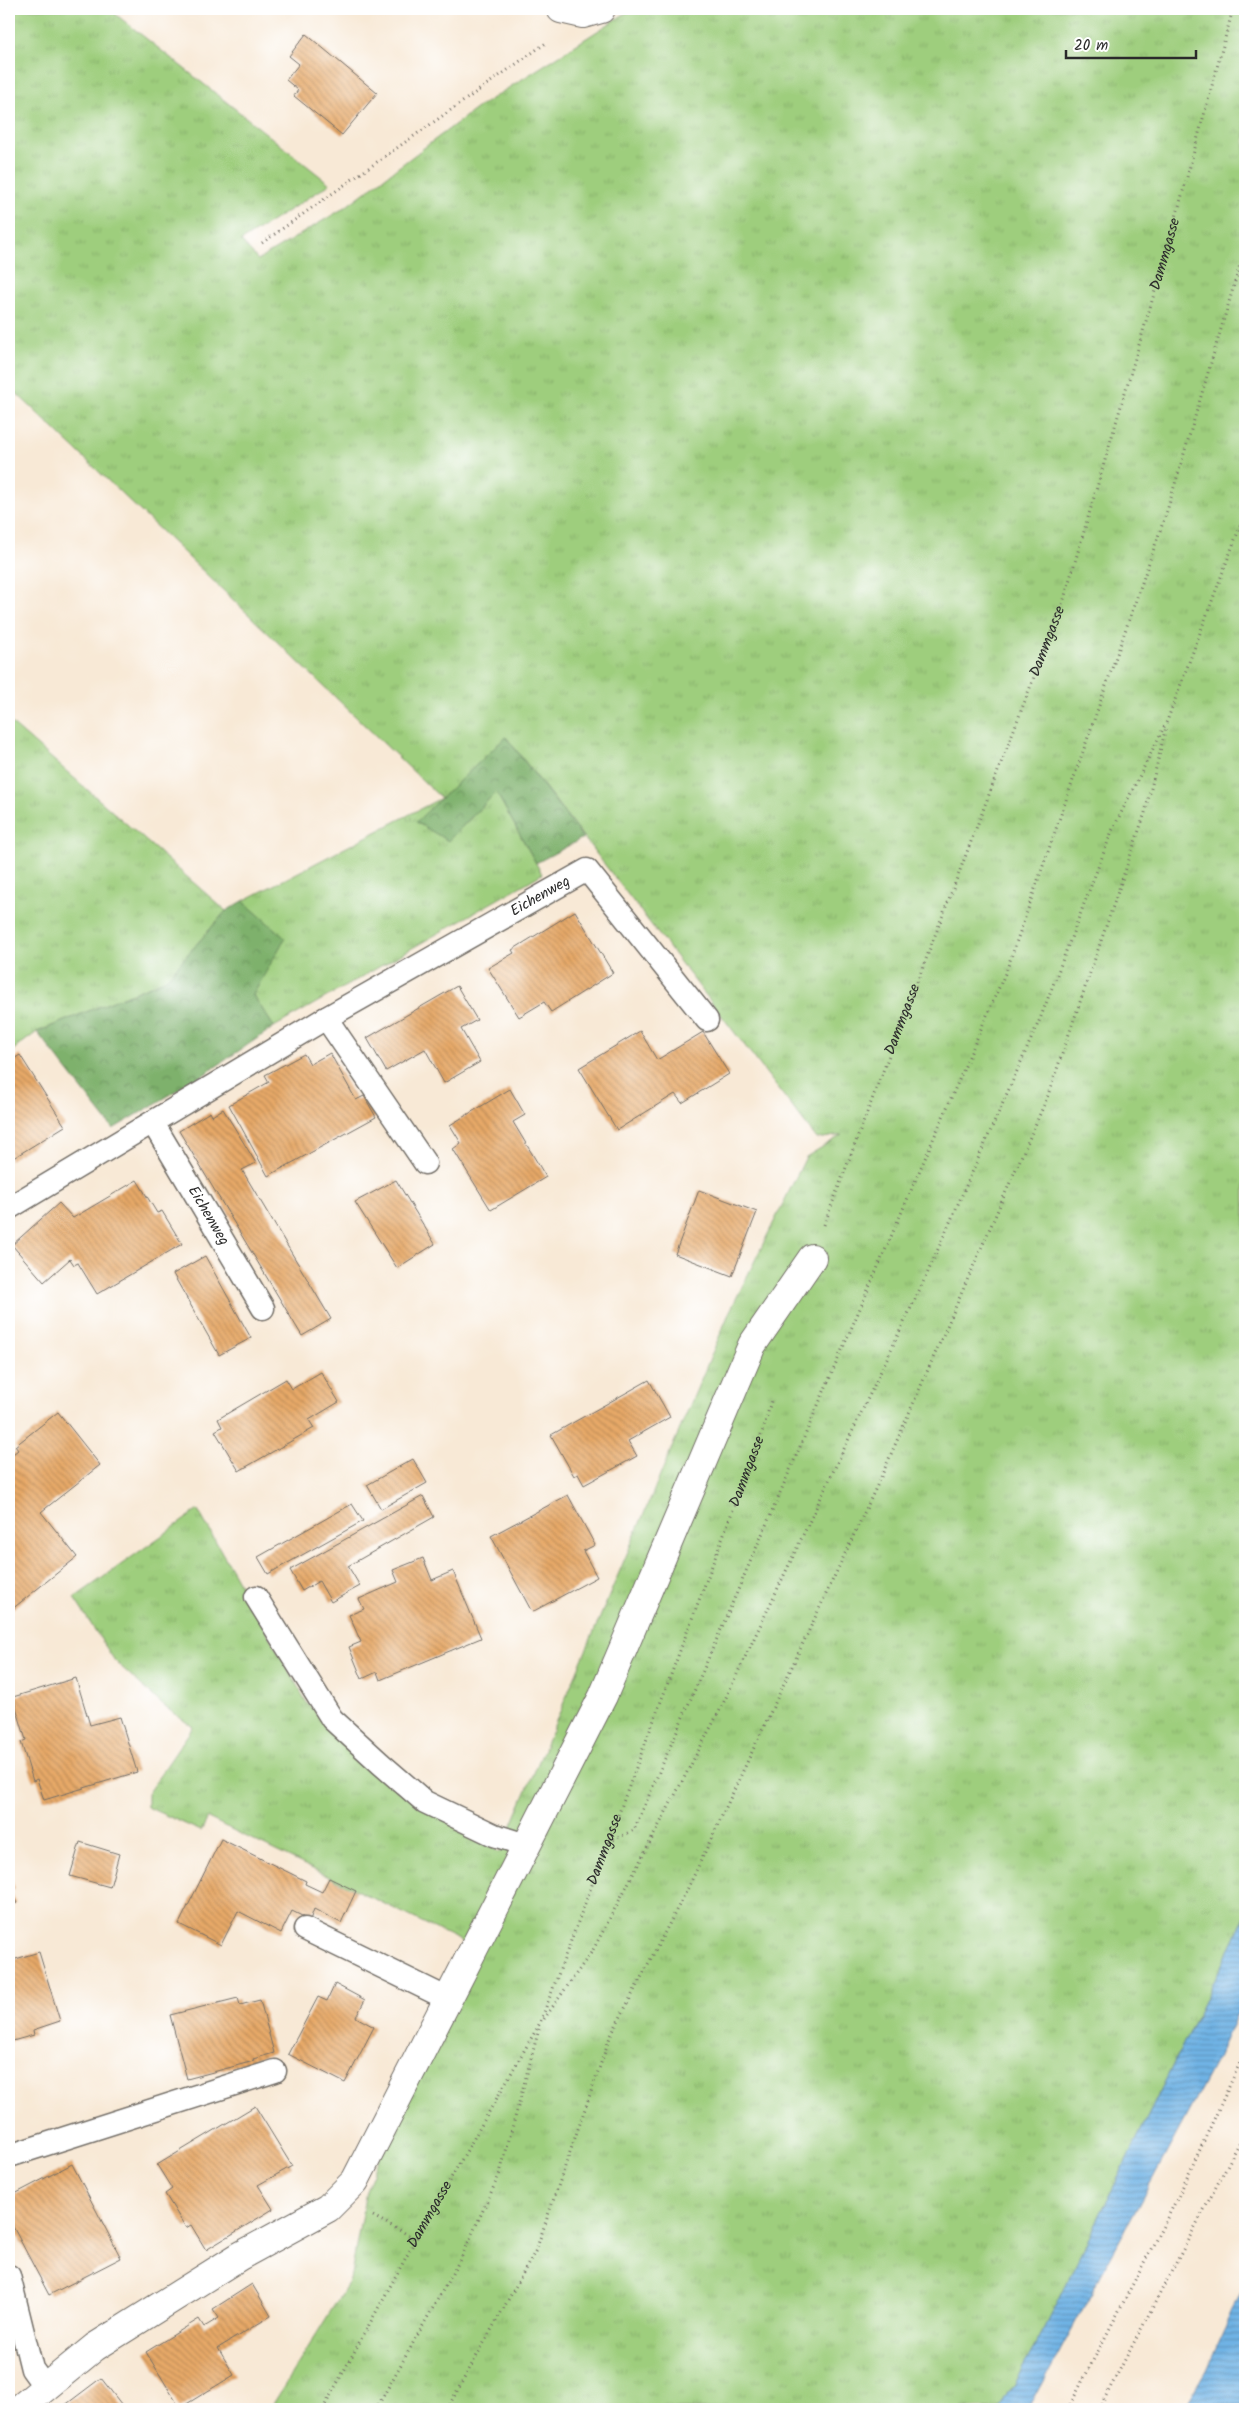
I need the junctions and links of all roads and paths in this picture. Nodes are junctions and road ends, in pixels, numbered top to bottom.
1 (1233, 9) edge
2 (582, 11) edge
3 (262, 243) dead end
4 (1245, 248) edge
5 (1245, 513) edge
6 (1167, 721) junction
7 (326, 1018) junction
8 (707, 1020) dead end
9 (153, 1122) junction
10 (425, 1163) dead end
11 (9, 1208) edge
12 (812, 1258) joint
13 (263, 1308) dead end
14 (774, 1392) dead end
15 (256, 1597) dead end
16 (608, 1842) junction
17 (526, 1845) junction
18 (305, 1930) dead end
19 (448, 1998) junction
20 (540, 2023) junction
21 (1245, 2052) edge
22 (275, 2071) dead end
23 (1245, 2132) edge
24 (9, 2156) edge
25 (340, 2196) junction
26 (416, 2239) junction
27 (9, 2276) edge
28 (46, 2387) junction
29 (19, 2409) edge
30 (323, 2409) edge
31 (376, 2409) edge
32 (447, 2409) edge
33 (1068, 2409) edge
34 (1099, 2409) edge

1 - 12 path, Dammgasse
2 - 3 path
4 - 16 path
5 - 6 path
6 - 20 path
6 - 32 path
7 - 8 lane, Eichenweg
7 - 9 lane, Eichenweg
7 - 10 lane
9 - 11 lane, Eichenweg
9 - 13 lane, Eichenweg
12 - 17 street
14 - 16 path, Dammgasse
15 - 17 lane
16 - 20 path, Dammgasse
17 - 19 street
18 - 19 lane
19 - 25 street
20 - 26 path, Dammgasse
20 - 31 path
21 - 33 path
22 - 24 lane
23 - 34 path
25 - 26 path
25 - 28 street
26 - 30 path, Dammgasse
27 - 28 lane
28 - 29 street

